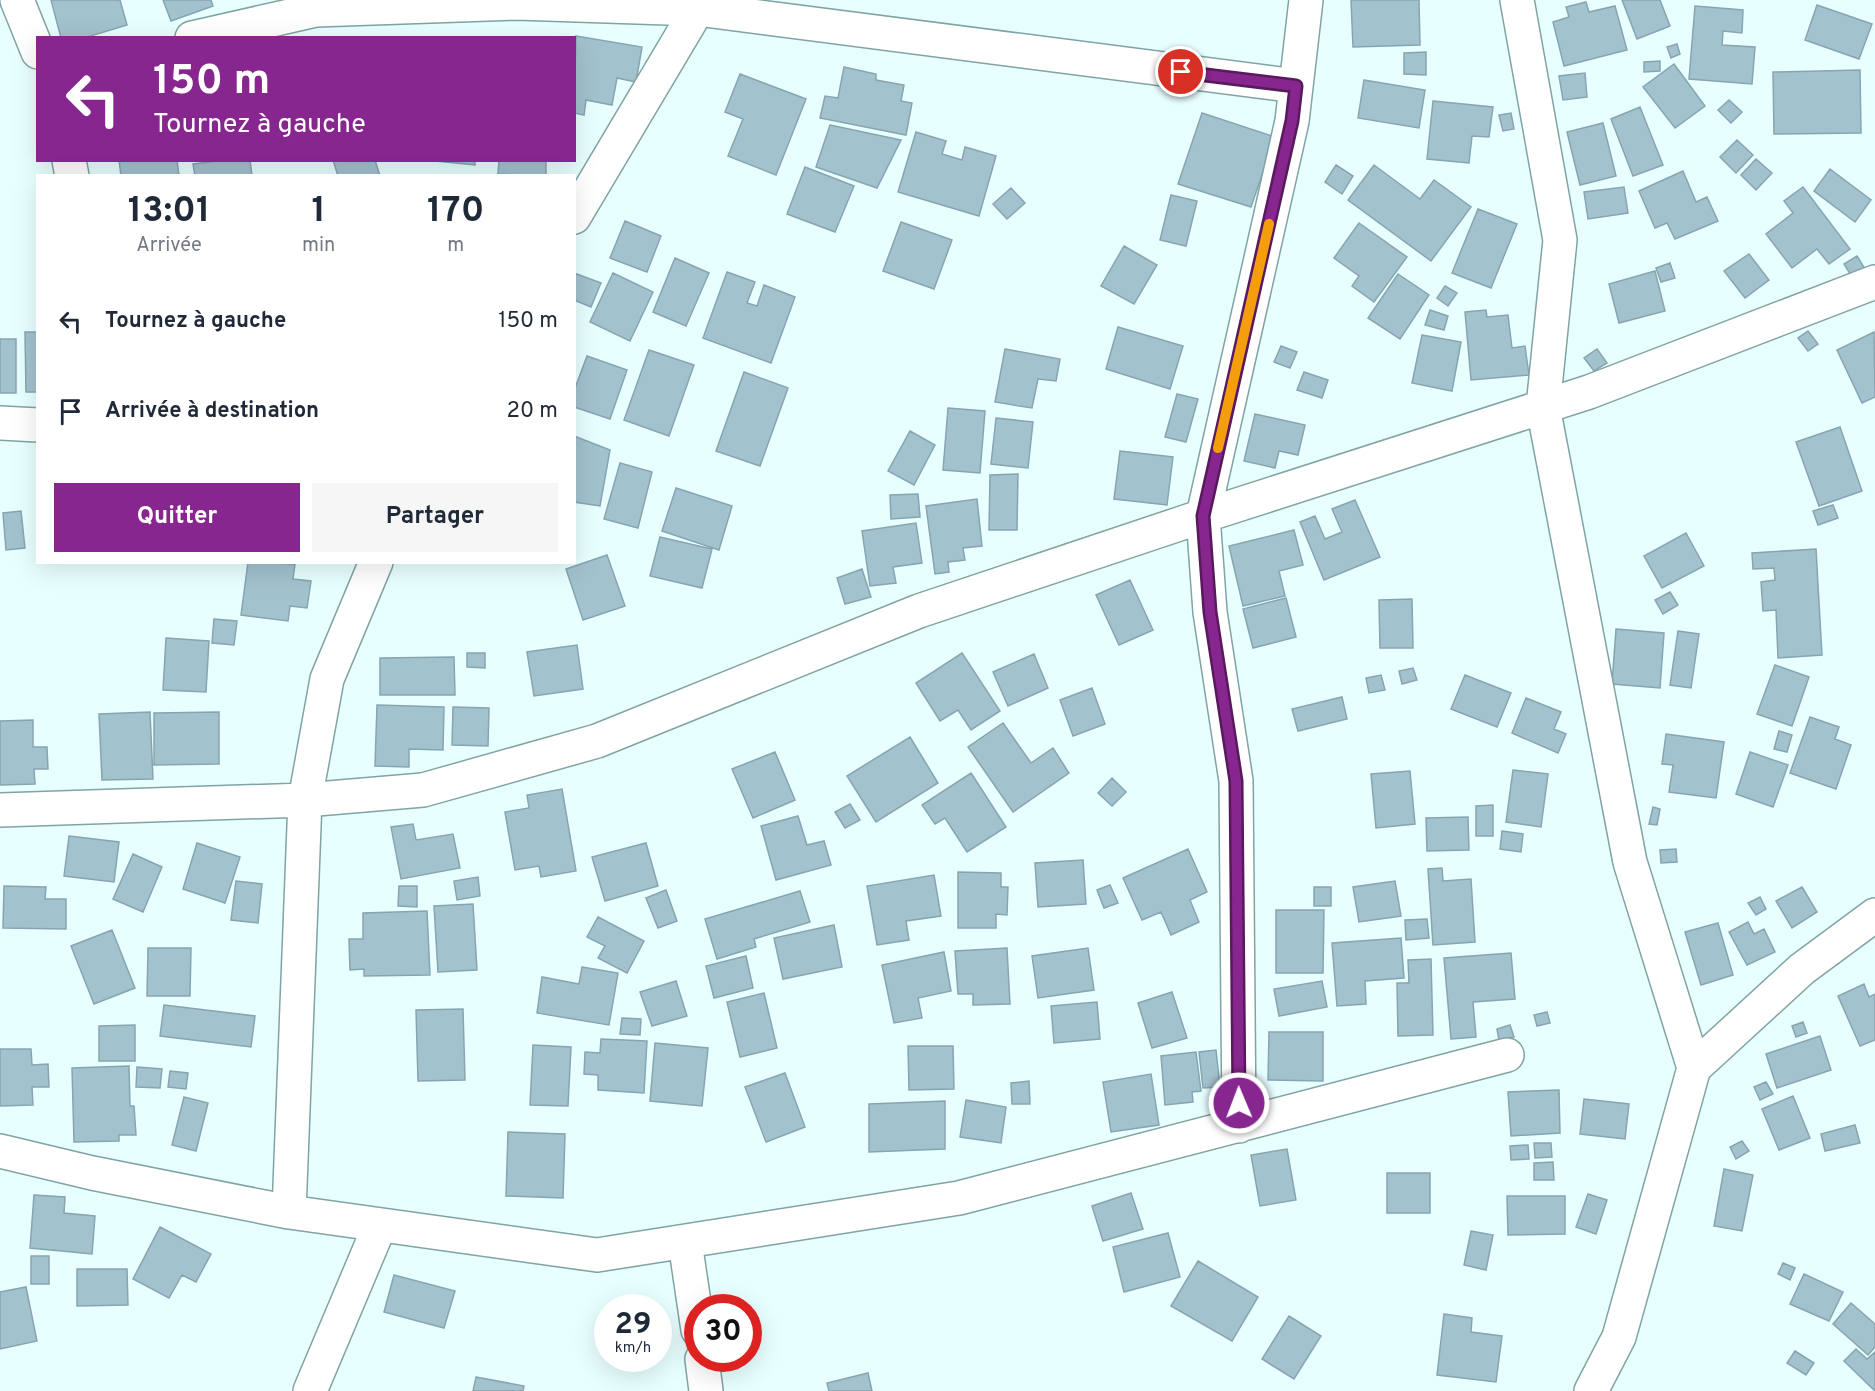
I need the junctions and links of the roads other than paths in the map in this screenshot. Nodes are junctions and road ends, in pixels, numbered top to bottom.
1 (17, 0) edge
2 (1306, 0) edge
3 (1516, 0) edge
4 (492, 2) edge
5 (700, 5) edge
6 (201, 36) edge
7 (36, 47) edge
8 (1296, 86) junction
9 (576, 214) edge
10 (1875, 282) edge
11 (1543, 407) junction
12 (0, 423) edge
13 (36, 425) edge
14 (1203, 516) junction
15 (375, 564) edge
16 (305, 800) junction
17 (0, 810) edge
18 (1875, 915) edge
19 (1507, 1055) dead end
20 (1694, 1068) junction
21 (1239, 1126) junction
22 (0, 1151) edge
23 (288, 1212) junction
24 (380, 1225) junction
25 (685, 1242) junction
26 (693, 1294) edge
27 (704, 1372) edge
28 (310, 1391) edge
29 (706, 1391) edge
30 (1591, 1391) edge

1 - 7 street
2 - 8 street
3 - 11 street
4 - 5 street
4 - 6 street
5 - 8 street
5 - 9 street
8 - 14 street
10 - 11 street
11 - 14 street
11 - 20 street
12 - 13 street
14 - 16 street
14 - 21 street
15 - 16 street
16 - 17 street
16 - 23 street
18 - 20 street
19 - 21 street
20 - 30 street
21 - 25 street
22 - 23 street
23 - 24 street
24 - 25 street
24 - 28 street
25 - 26 street
27 - 29 street

